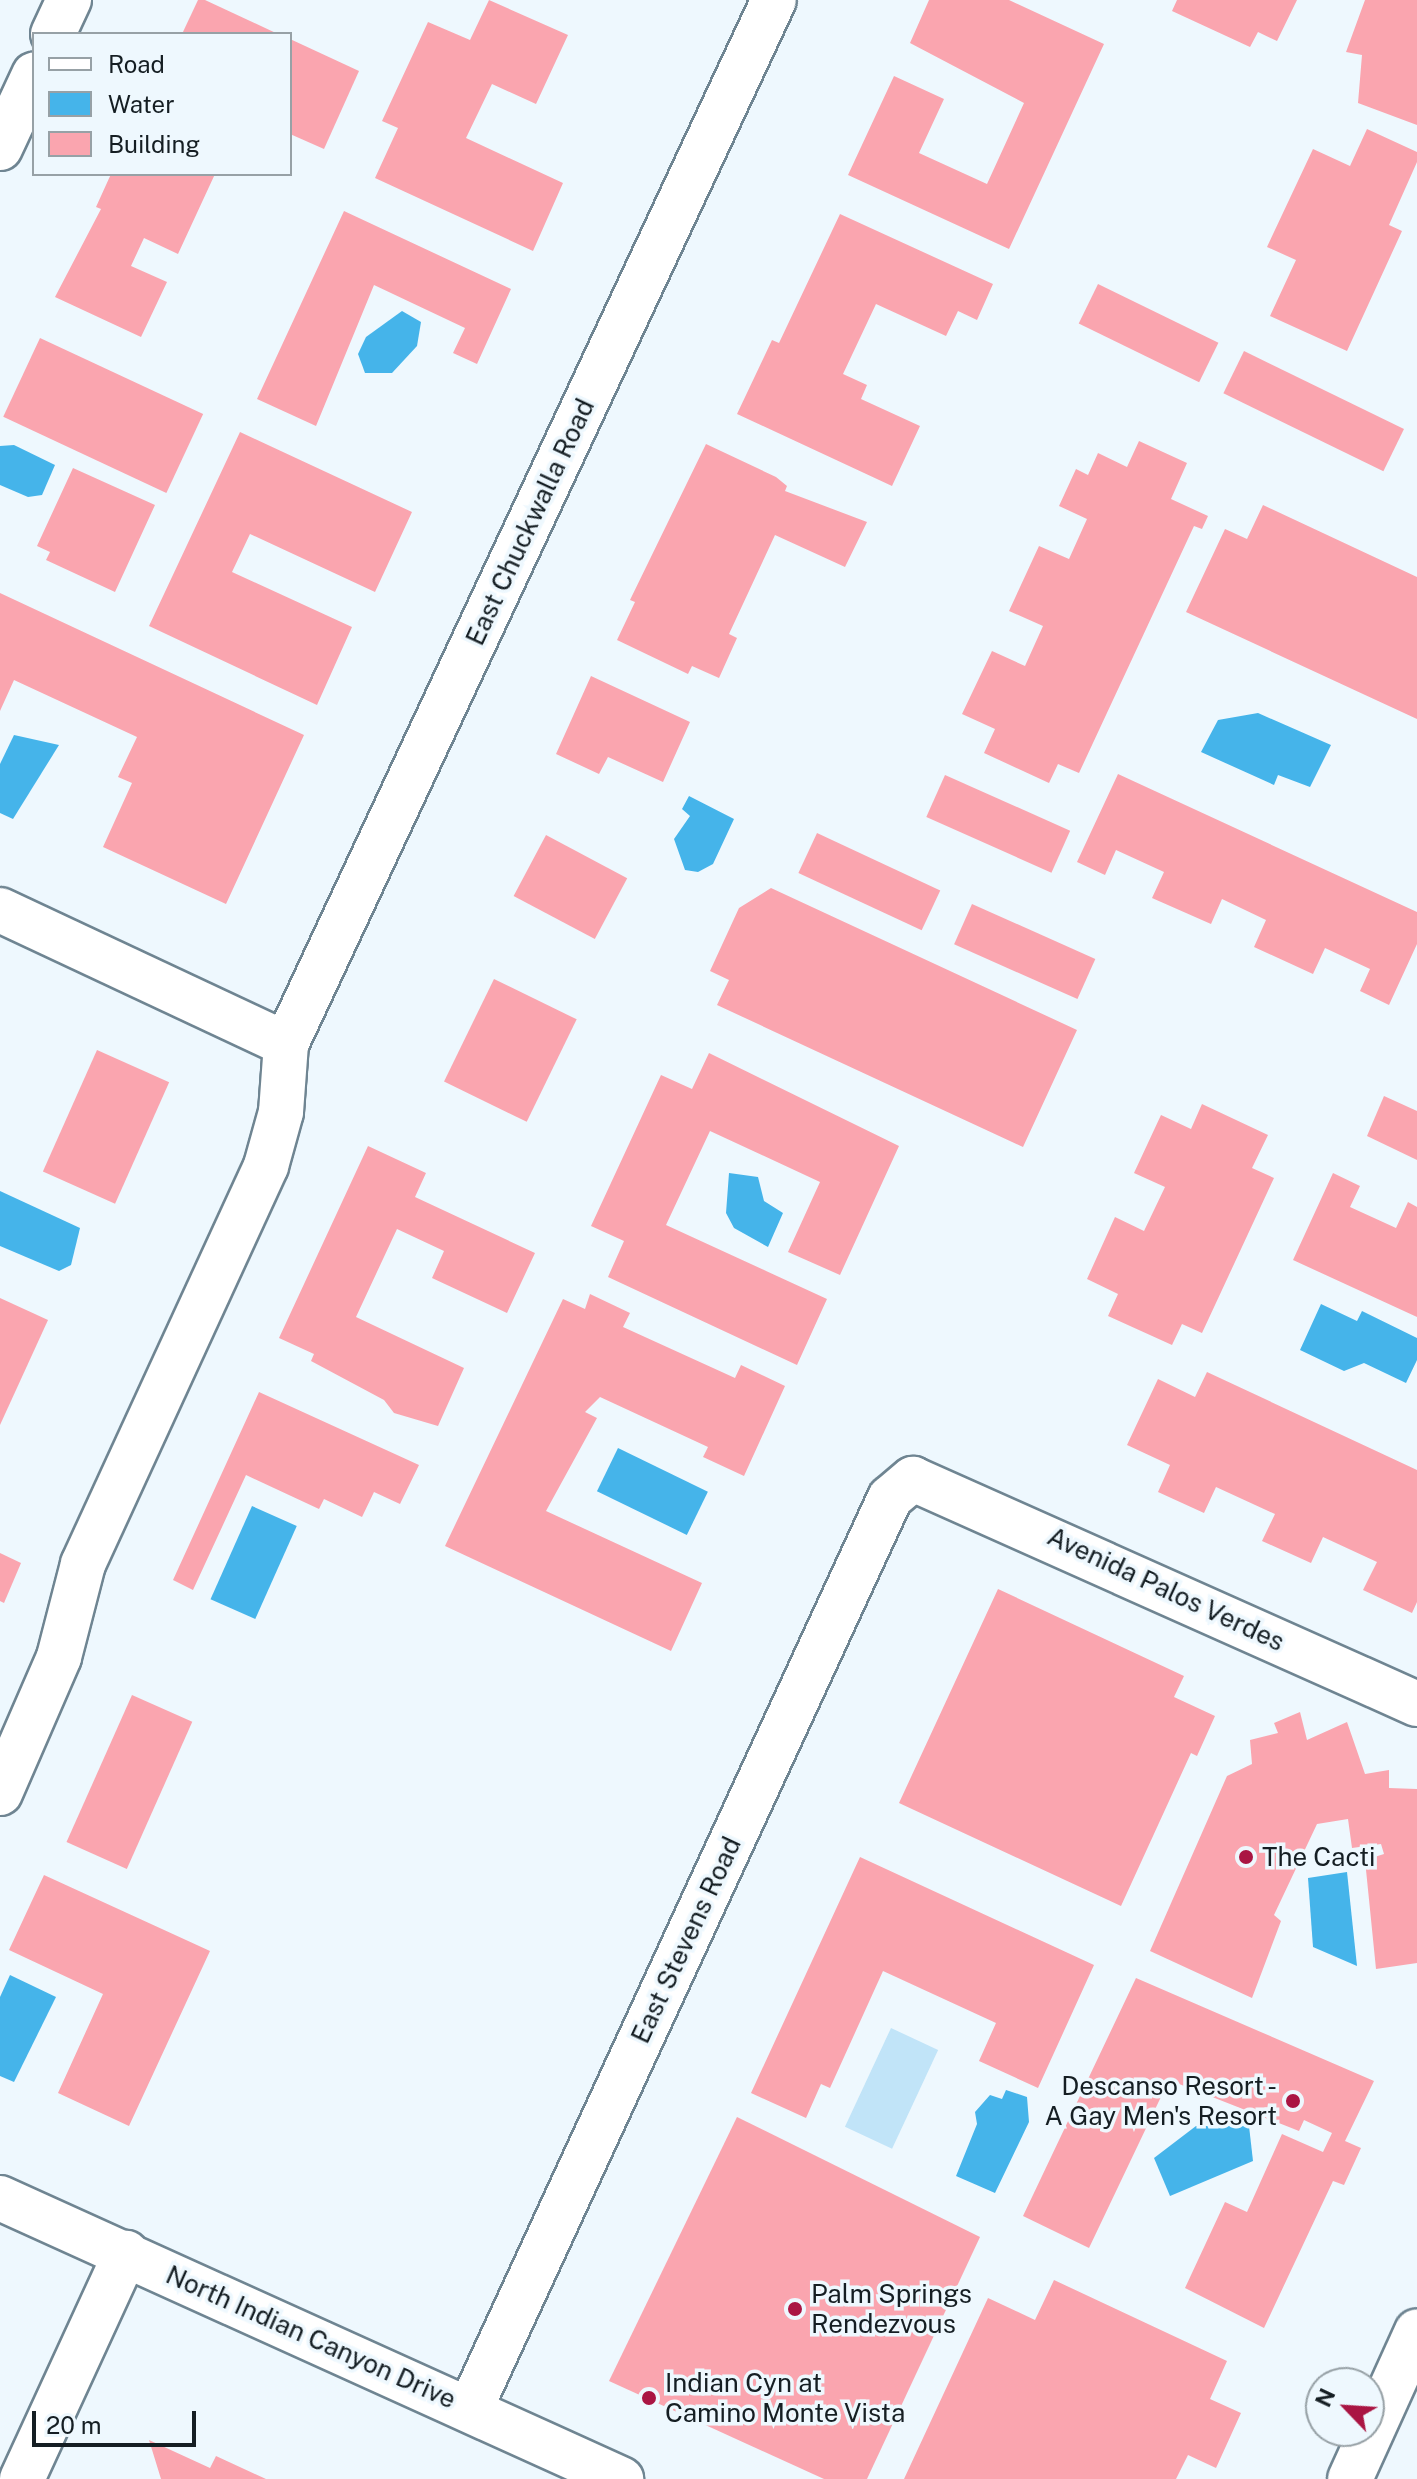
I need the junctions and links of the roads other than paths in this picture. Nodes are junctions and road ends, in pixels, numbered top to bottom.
1 (69, 0) edge
2 (774, 0) edge
3 (54, 32) edge
4 (32, 79) edge
5 (0, 148) edge
6 (0, 910) edge
7 (286, 1044) junction
8 (913, 1479) joint
9 (1417, 1704) edge
10 (0, 1793) edge
11 (0, 2198) edge
12 (126, 2253) junction
13 (1417, 2331) edge
14 (470, 2409) junction
15 (22, 2479) edge
16 (621, 2479) edge
17 (1350, 2479) edge

1 - 3 street
2 - 7 street, East Chuckwalla Road
4 - 5 street
6 - 7 street
7 - 10 street
8 - 9 street, Avenida Palos Verdes
8 - 14 street, East Stevens Road
11 - 12 street, North Indian Canyon Drive
12 - 14 street, North Indian Canyon Drive
12 - 15 street
13 - 17 street
14 - 16 street, North Indian Canyon Drive

